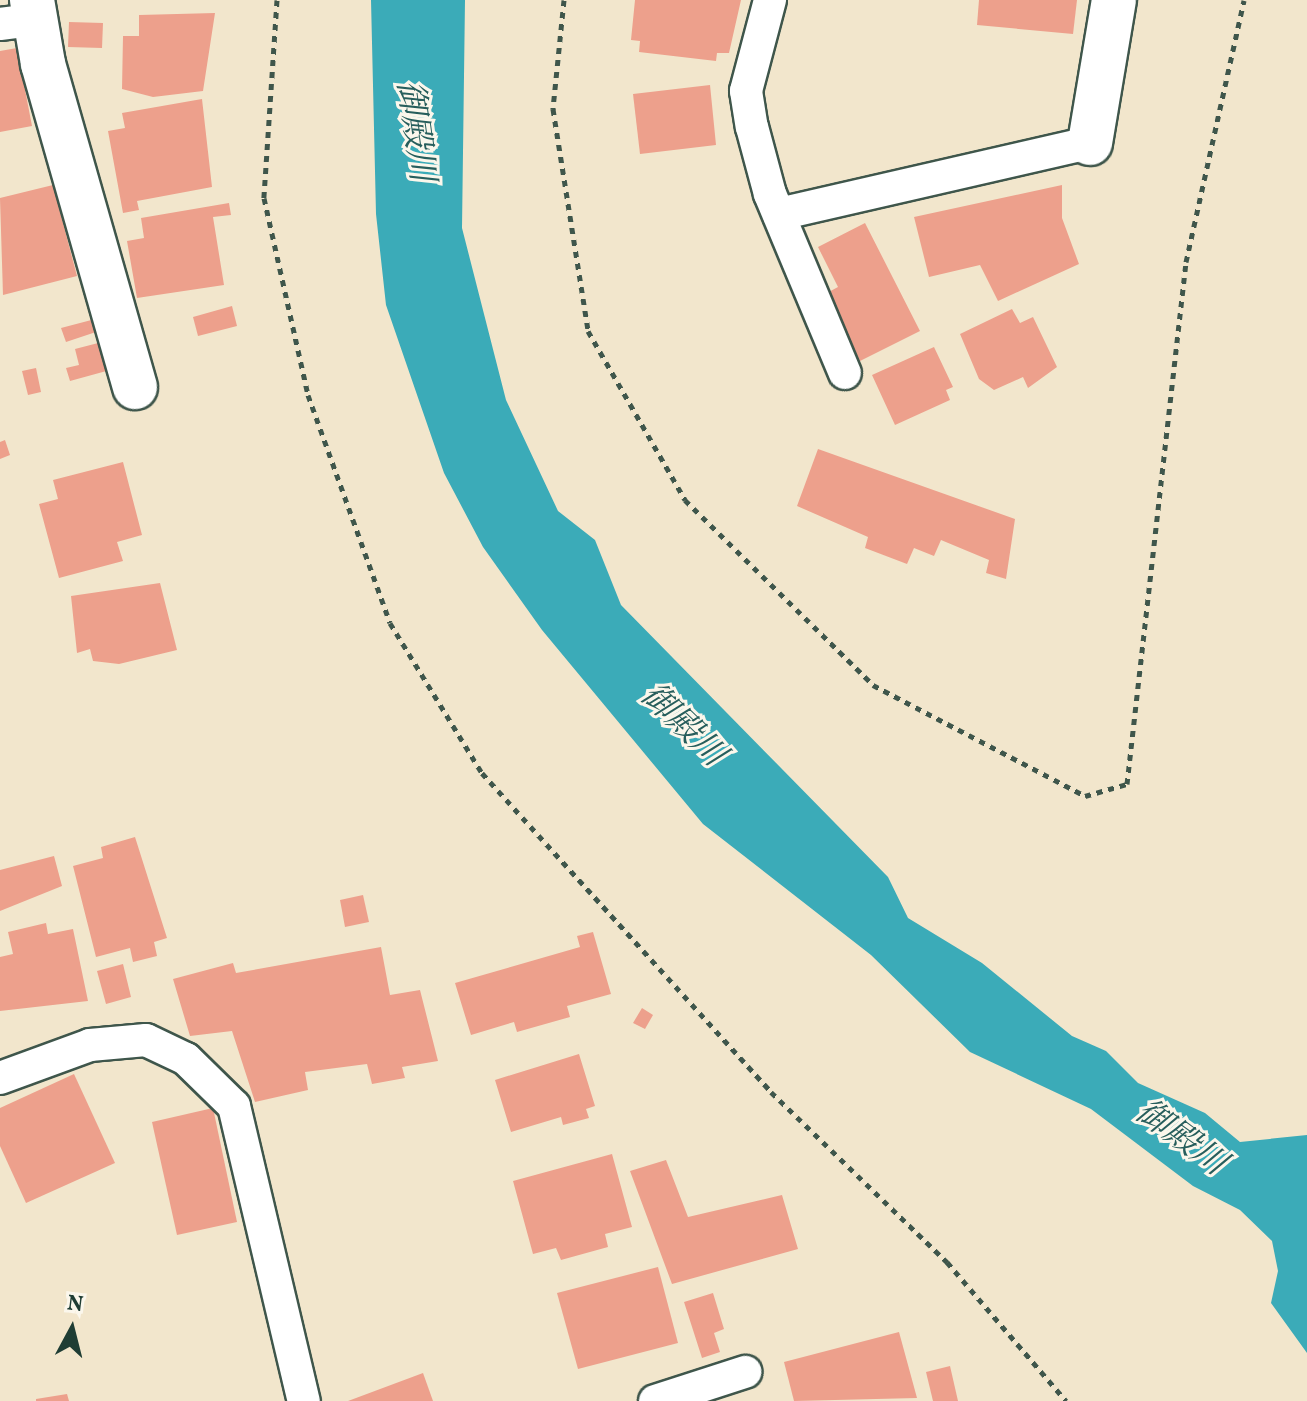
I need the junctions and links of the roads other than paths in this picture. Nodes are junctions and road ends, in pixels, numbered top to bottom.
1 (770, 0) edge
2 (1114, 0) edge
3 (22, 15) edge
4 (1090, 143) joint
5 (779, 214) junction
6 (845, 373) dead end
7 (135, 387) dead end
8 (0, 1078) edge
9 (745, 1372) dead end
10 (304, 1401) edge
11 (655, 1401) edge

1 - 5 lane
2 - 4 street
3 - 7 street
4 - 5 lane
5 - 6 lane
8 - 10 lane
9 - 11 lane

